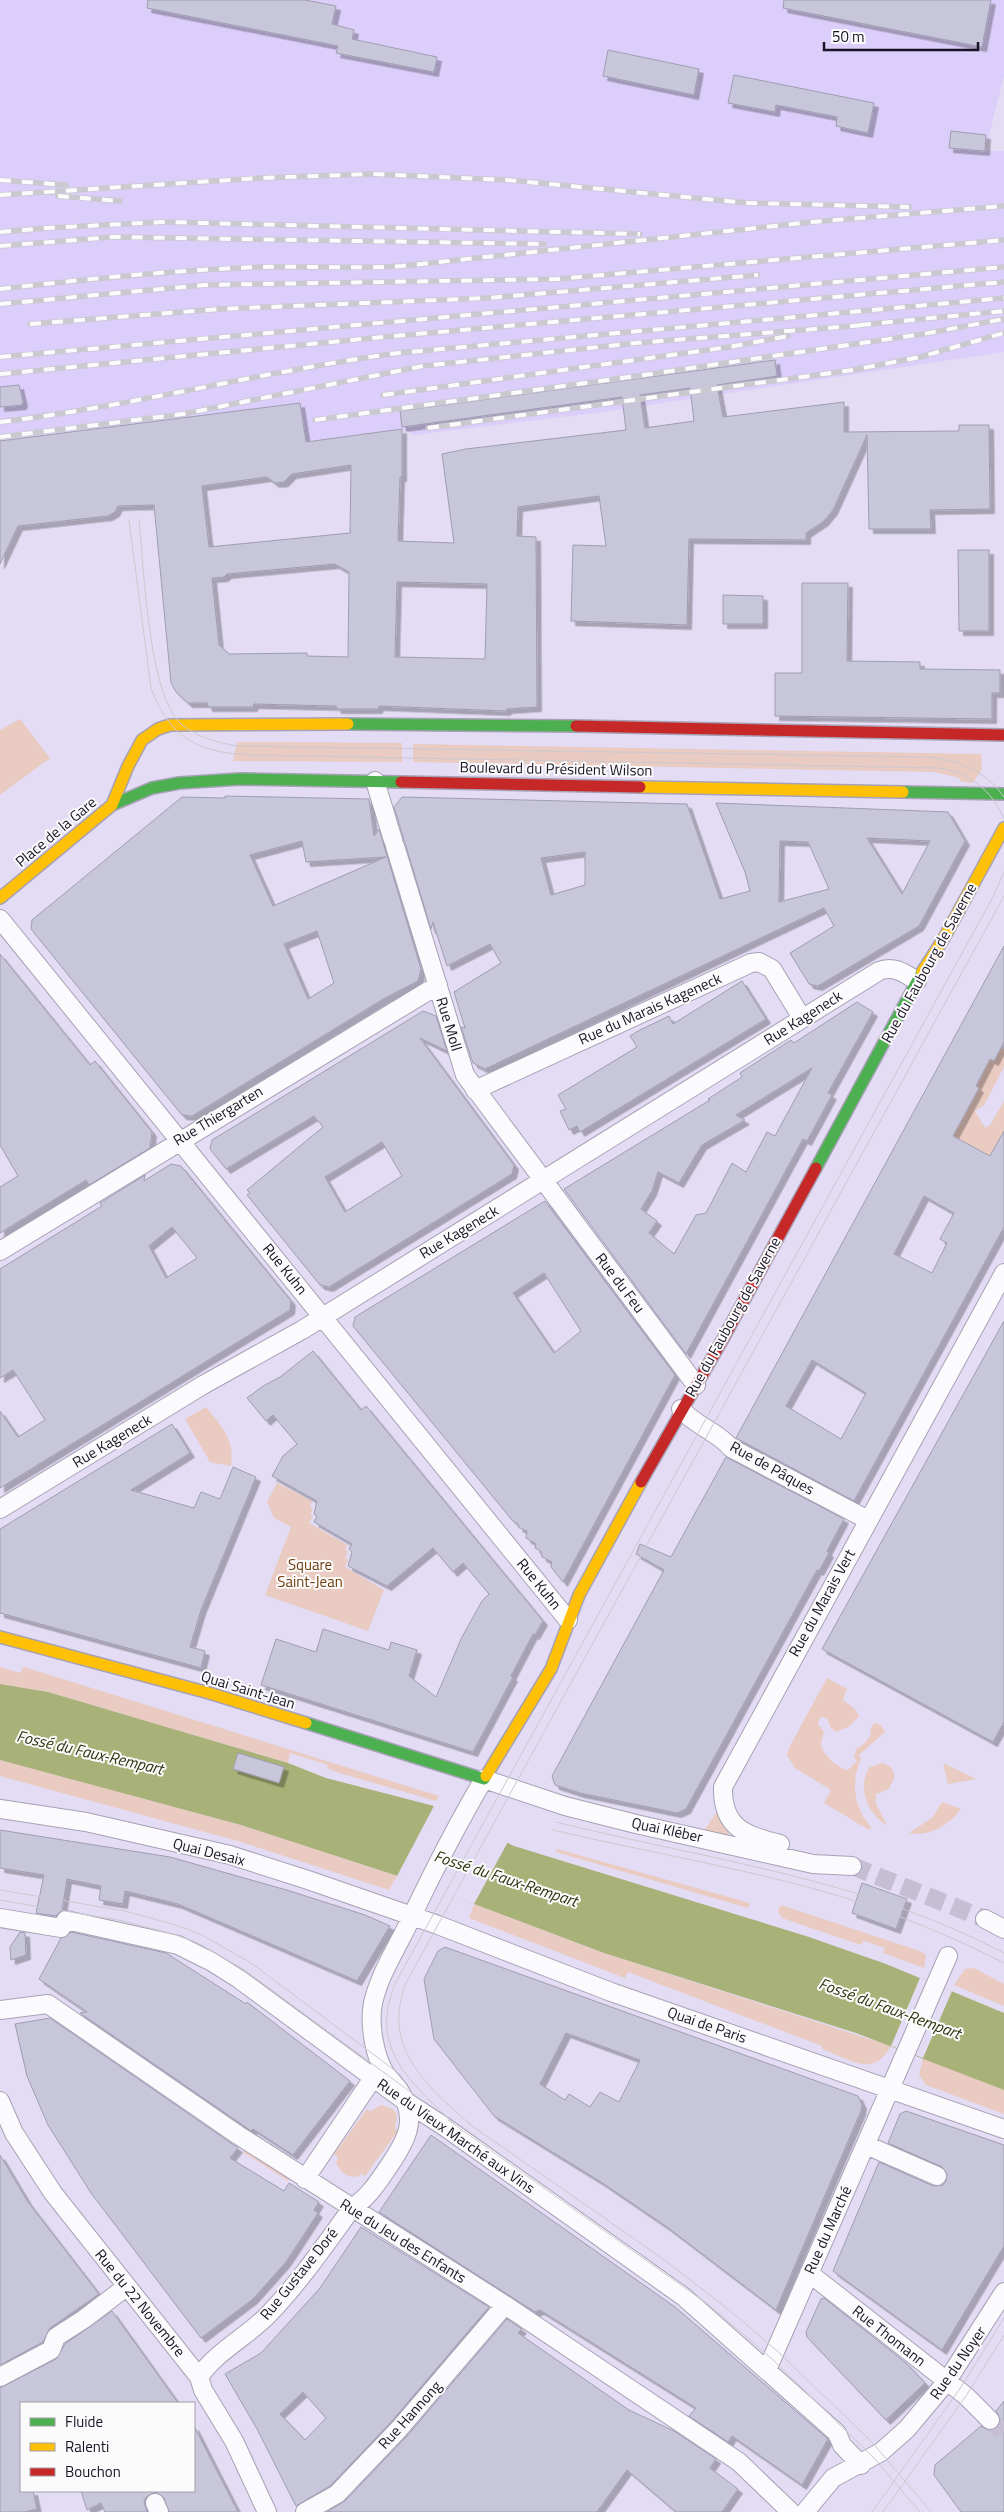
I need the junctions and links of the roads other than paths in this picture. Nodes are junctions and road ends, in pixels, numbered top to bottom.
1 (1004, 735) edge
2 (375, 781) junction
3 (1004, 794) edge
4 (112, 805) junction
5 (1004, 828) edge
6 (0, 898) edge
7 (0, 919) edge
8 (917, 981) junction
9 (438, 984) junction
10 (802, 1018) junction
11 (475, 1090) junction
12 (180, 1140) junction
13 (544, 1181) junction
14 (0, 1250) edge
15 (1004, 1273) edge
16 (323, 1316) junction
17 (696, 1385) junction
18 (681, 1409) junction
19 (0, 1509) edge
20 (868, 1520) junction
21 (568, 1620) junction
22 (0, 1637) edge
23 (484, 1779) junction
24 (0, 1809) edge
25 (852, 1866) joint
26 (413, 1916) junction
27 (0, 1918) edge
28 (985, 1919) tunnel mouth
29 (1004, 1929) edge
30 (945, 1963) dead end
31 (0, 2010) edge
32 (373, 2078) junction
33 (890, 2089) junction
34 (0, 2101) edge
35 (405, 2101) junction
36 (1004, 2129) edge
37 (866, 2145) junction
38 (937, 2176) dead end
39 (305, 2179) junction
40 (352, 2208) junction
41 (809, 2273) junction
42 (126, 2287) junction
43 (1004, 2292) edge
44 (505, 2305) junction
45 (767, 2370) junction
46 (0, 2377) edge
47 (199, 2377) junction
48 (947, 2381) junction
49 (990, 2420) tunnel mouth
50 (861, 2465) junction
51 (268, 2512) edge
52 (304, 2512) edge
53 (791, 2512) edge
54 (805, 2512) edge

1 - 4 main road, Place de la Gare
2 - 3 main road, Boulevard du Président Wilson
2 - 4 main road, Boulevard du Président Wilson
2 - 9 street, Rue Moll
4 - 6 main road, Place de la Gare
5 - 8 main road, Rue du Faubourg de Saverne
7 - 12 street, Rue Kuhn
8 - 10 street, Rue Kageneck
8 - 17 main road, Rue du Faubourg de Saverne
9 - 11 street, Rue Moll
9 - 12 street, Rue Thiergarten
10 - 11 street, Rue du Marais Kageneck
10 - 13 street, Rue Kageneck
11 - 13 street, Rue Moll
12 - 14 street, Rue Thiergarten
12 - 16 street, Rue Kuhn
13 - 16 street, Rue Kageneck
13 - 17 street, Rue du Feu
15 - 20 street, Rue du Marais Vert
16 - 19 street, Rue Kageneck
16 - 21 street, Rue Kuhn
17 - 18 main road, Rue du Faubourg de Saverne
18 - 20 street, Rue de Pâques
18 - 21 main road, Rue du Faubourg de Saverne
20 - 25 street, Rue du Marais Vert
21 - 23 main road, Rue du Faubourg de Saverne
22 - 23 main road, Quai Saint-Jean
23 - 25 street, Quai Kléber
23 - 26 street, Rue du Faubourg de Saverne
24 - 26 street, Quai Desaix
26 - 33 street, Quai de Paris
26 - 35 street, Rue du Faubourg de Saverne
27 - 32 street, Rue du Vieux Marché aux Vins
28 - 29 street
30 - 33 street, Rue du Marché
31 - 39 street, Rue du Jeu des Enfants
32 - 35 street, Rue du Vieux Marché aux Vins
32 - 39 street
33 - 36 street, Quai de Paris
33 - 37 street, Rue du Marché
34 - 42 street, Rue du 22 Novembre
35 - 40 street, Rue Gustave Doré
35 - 45 street, Rue du Vieux Marché aux Vins
37 - 38 street
37 - 41 street, Rue du Marché
39 - 40 street, Rue du Jeu des Enfants
40 - 44 street, Rue du Jeu des Enfants
40 - 47 street, Rue Gustave Doré
41 - 45 street, Rue du Marché
41 - 48 street, Rue Thomann
42 - 46 street
42 - 47 street, Rue du 22 Novembre
43 - 48 street, Rue du Noyer
44 - 52 street, Rue Hannong
44 - 53 street, Rue du Jeu des Enfants
45 - 50 street, Rue du Vieux Marché aux Vins
47 - 51 street, Rue du 22 Novembre
48 - 49 street, Rue Thomann
48 - 50 street, Rue du Noyer
50 - 54 street, Rue du Noyer

